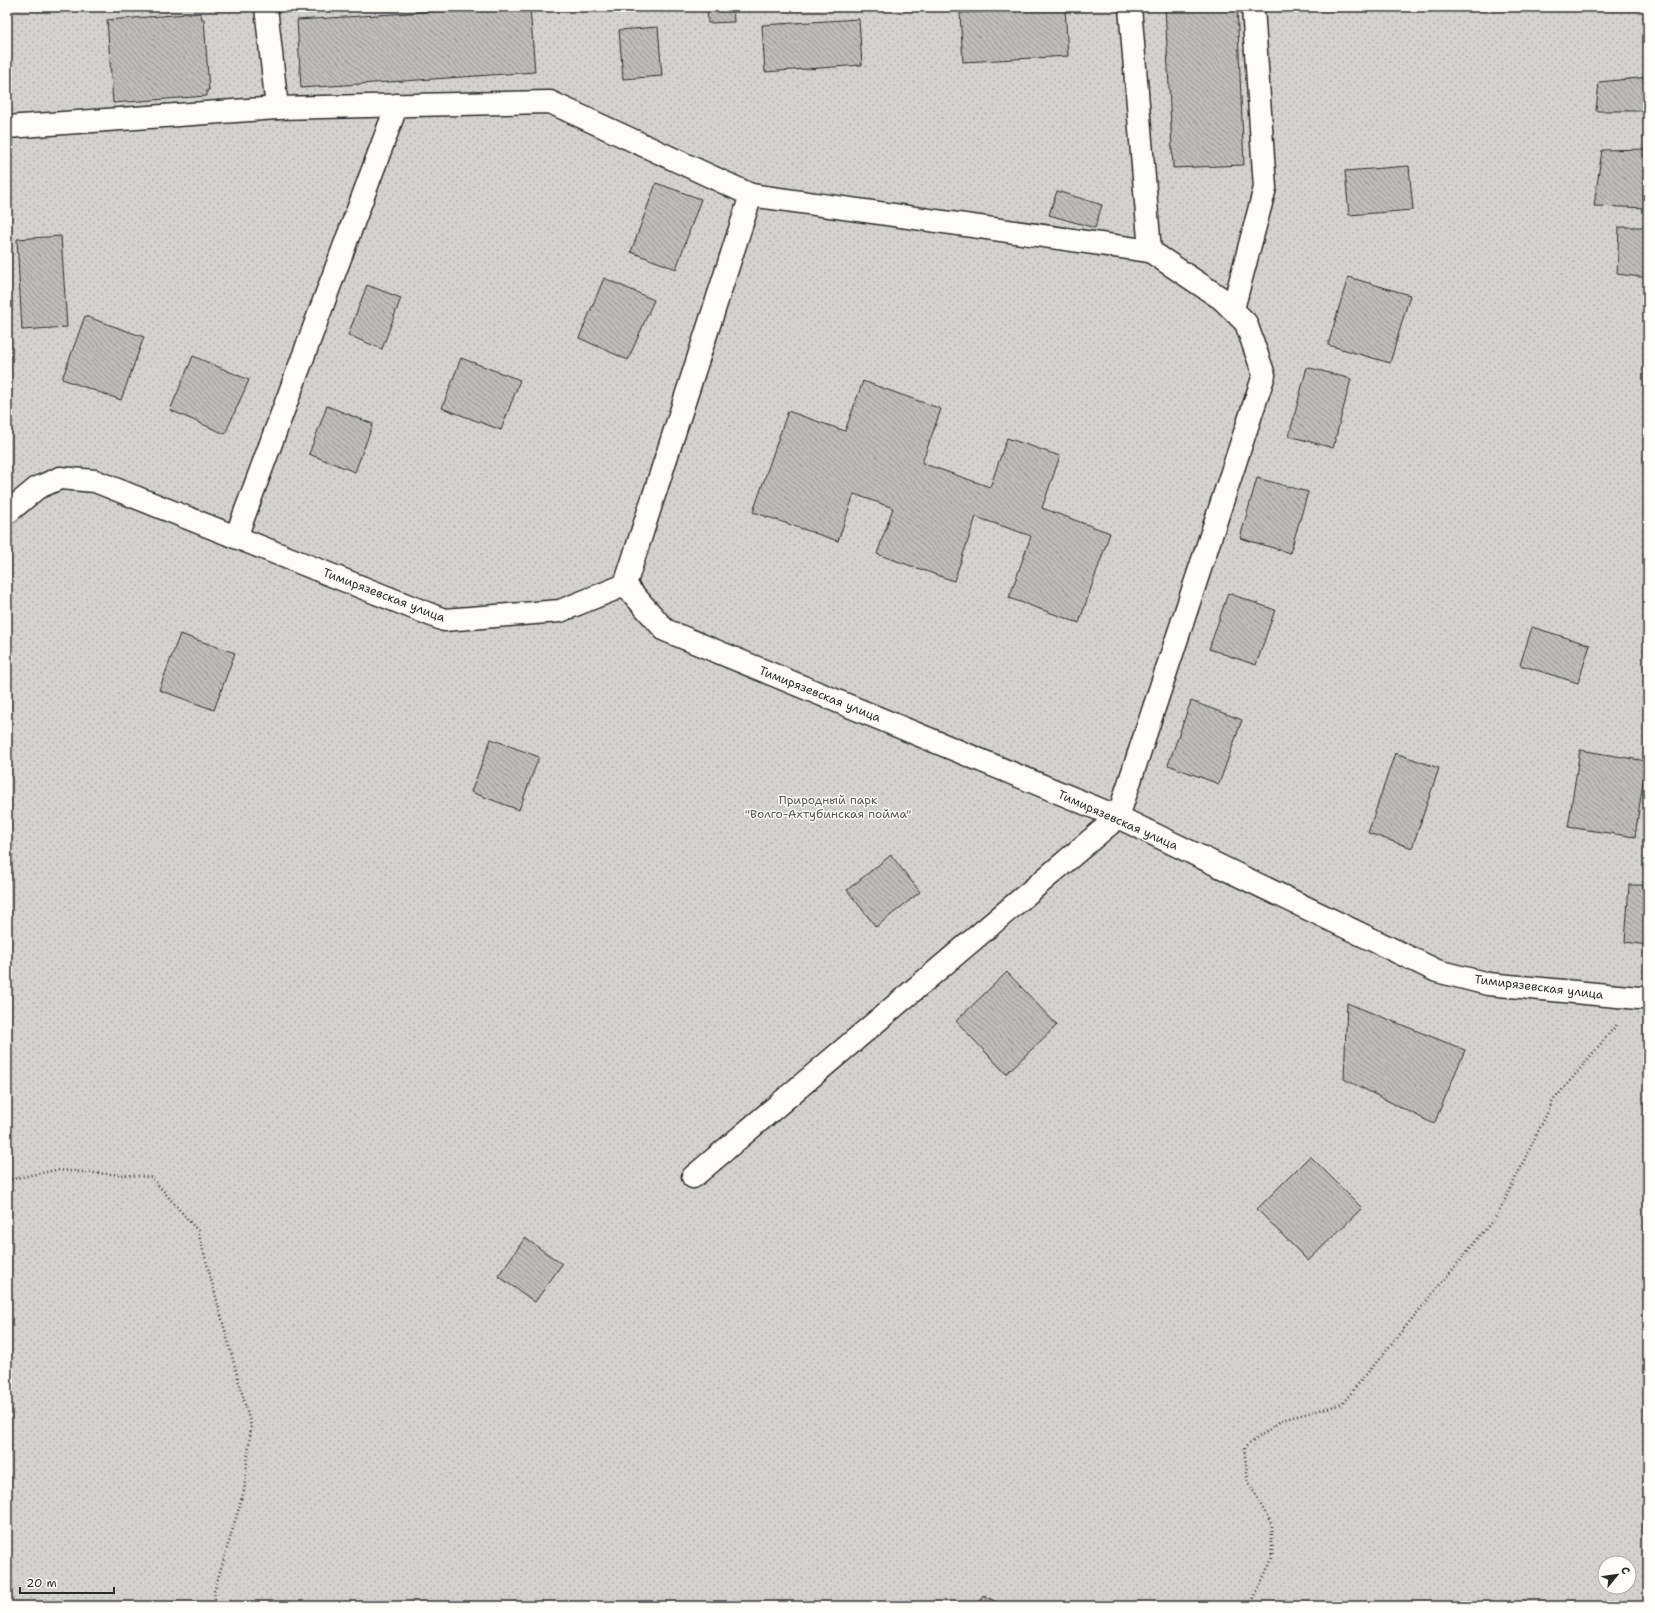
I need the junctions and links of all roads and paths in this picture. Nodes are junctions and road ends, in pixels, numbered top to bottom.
1 (266, 7) edge
2 (1130, 7) edge
3 (1253, 7) edge
4 (397, 105) junction
5 (277, 108) junction
6 (7, 127) edge
7 (751, 195) junction
8 (1150, 251) junction
9 (1232, 309) junction
10 (7, 513) edge
11 (236, 537) junction
12 (625, 585) junction
13 (1118, 818) junction
14 (1643, 998) edge
15 (693, 1177) dead end
16 (7, 1180) edge
17 (216, 1606) edge
18 (1250, 1606) edge

1 - 5 street
2 - 8 street
3 - 9 street
4 - 5 street
4 - 7 street
4 - 11 street
5 - 6 street
7 - 8 street
7 - 12 street
8 - 9 street
9 - 13 street
10 - 11 street, Тимирязевская улица
11 - 12 street, Тимирязевская улица
12 - 13 street, Тимирязевская улица
13 - 14 street, Тимирязевская улица
13 - 15 street
14 - 18 path
16 - 17 path

